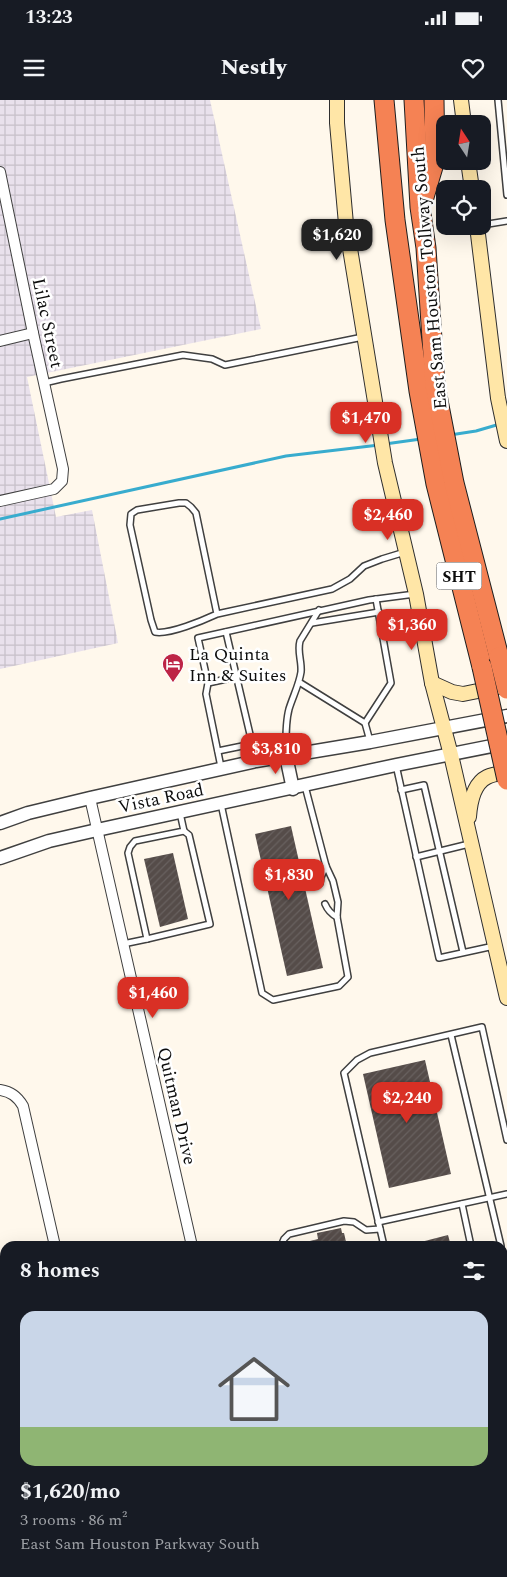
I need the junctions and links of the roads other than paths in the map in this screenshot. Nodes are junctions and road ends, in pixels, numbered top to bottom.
1 (337, 100) edge
2 (383, 100) edge
3 (414, 100) edge
4 (434, 100) edge
5 (460, 100) edge
6 (498, 100) edge
7 (462, 115) edge
8 (0, 172) edge
9 (507, 195) edge
10 (420, 207) junction
11 (507, 221) edge
12 (491, 224) edge
13 (477, 235) edge
14 (33, 333) junction
15 (364, 337) junction
16 (0, 340) edge
17 (44, 383) junction
18 (427, 388) junction
19 (506, 435) edge
20 (445, 484) junction
21 (0, 501) edge
22 (406, 552) junction
23 (416, 594) junction
24 (376, 599) junction
25 (319, 610) junction
26 (379, 612) junction
27 (217, 614) junction
28 (312, 623) junction
29 (226, 632) junction
30 (236, 677) junction
31 (299, 682) junction
32 (208, 683) junction
33 (432, 683) junction
34 (507, 687) edge
35 (507, 716) edge
36 (365, 723) junction
37 (443, 727) junction
38 (370, 742) junction
39 (507, 743) edge
40 (252, 744) junction
41 (218, 752) junction
42 (451, 755) junction
43 (286, 756) junction
44 (256, 761) junction
45 (396, 765) junction
46 (222, 769) junction
47 (507, 772) edge
48 (507, 780) edge
49 (299, 787) junction
50 (401, 790) junction
51 (90, 798) junction
52 (221, 804) junction
53 (180, 812) junction
54 (0, 823) edge
55 (468, 829) junction
56 (97, 830) junction
57 (184, 831) junction
58 (472, 844) junction
59 (439, 852) junction
60 (416, 857) junction
61 (0, 858) edge
62 (326, 866) junction
63 (320, 883) dead end
64 (325, 904) dead end
65 (337, 917) junction
66 (147, 939) junction
67 (123, 944) junction
68 (495, 946) junction
69 (462, 952) junction
70 (507, 998) edge
71 (451, 1034) junction
72 (0, 1090) edge
73 (507, 1140) edge
74 (507, 1194) edge
75 (490, 1198) junction
76 (462, 1204) junction
77 (378, 1222) junction
78 (380, 1229) junction
79 (54, 1241) edge
80 (191, 1241) edge
81 (283, 1241) edge
82 (383, 1241) edge
83 (470, 1241) edge
84 (500, 1241) edge

1 - 15 main road
2 - 18 highway, East Sam Houston Tollway South / SHT
3 - 10 highway, East Sam Houston Tollway South / SHT
4 - 10 highway
5 - 7 main road
6 - 9 lane
8 - 14 street, Lilac Street
10 - 18 highway, East Sam Houston Tollway South / SHT
11 - 12 lane
13 - 19 main road
14 - 16 street
14 - 17 street, Lilac Street
15 - 17 lane
15 - 22 main road
17 - 21 street, Lilac Street
18 - 20 highway, East Sam Houston Tollway South / SHT
20 - 34 highway, East Sam Houston Tollway South / SHT, bridge
20 - 48 highway, East Sam Houston Tollway South / SHT, bridge
22 - 23 main road
22 - 27 lane
23 - 24 lane
23 - 33 main road
24 - 25 lane
24 - 26 lane
25 - 28 lane
25 - 29 lane
26 - 28 lane
26 - 36 lane
27 - 27 lane
28 - 31 lane
29 - 30 lane
29 - 32 lane
30 - 32 lane
30 - 40 lane
31 - 36 lane
31 - 43 lane
32 - 41 lane
33 - 34 main road
33 - 37 main road
35 - 37 street, Vista Road
36 - 38 lane
37 - 38 street, Vista Road
37 - 42 main road
38 - 43 street, Vista Road
39 - 42 street, Vista Road
40 - 41 lane
40 - 44 lane
41 - 46 lane
42 - 45 street, Vista Road
42 - 55 main road
43 - 44 street, Vista Road
43 - 49 street
44 - 46 street, Vista Road
45 - 49 street, Vista Road
45 - 50 lane
46 - 51 street, Vista Road
47 - 55 main road
49 - 52 street, Vista Road
49 - 62 lane
50 - 59 lane
50 - 60 lane
51 - 54 street, Vista Road
51 - 56 street, Quitman Drive
52 - 53 street, Vista Road
52 - 65 lane
53 - 56 street, Vista Road
53 - 57 lane
55 - 58 main road
56 - 61 street, Vista Road
56 - 67 street, Quitman Drive
57 - 66 lane
57 - 66 lane
58 - 59 lane
58 - 68 main road
59 - 60 lane
59 - 69 lane
60 - 69 lane
62 - 63 lane
62 - 65 lane
64 - 65 lane
66 - 67 lane
67 - 80 street, Quitman Drive
68 - 69 lane
68 - 70 main road
71 - 73 lane
71 - 75 lane
71 - 77 lane
72 - 79 street
74 - 75 lane
75 - 76 lane
75 - 84 lane
76 - 77 lane
76 - 83 lane
77 - 78 lane
78 - 81 lane
78 - 82 lane

